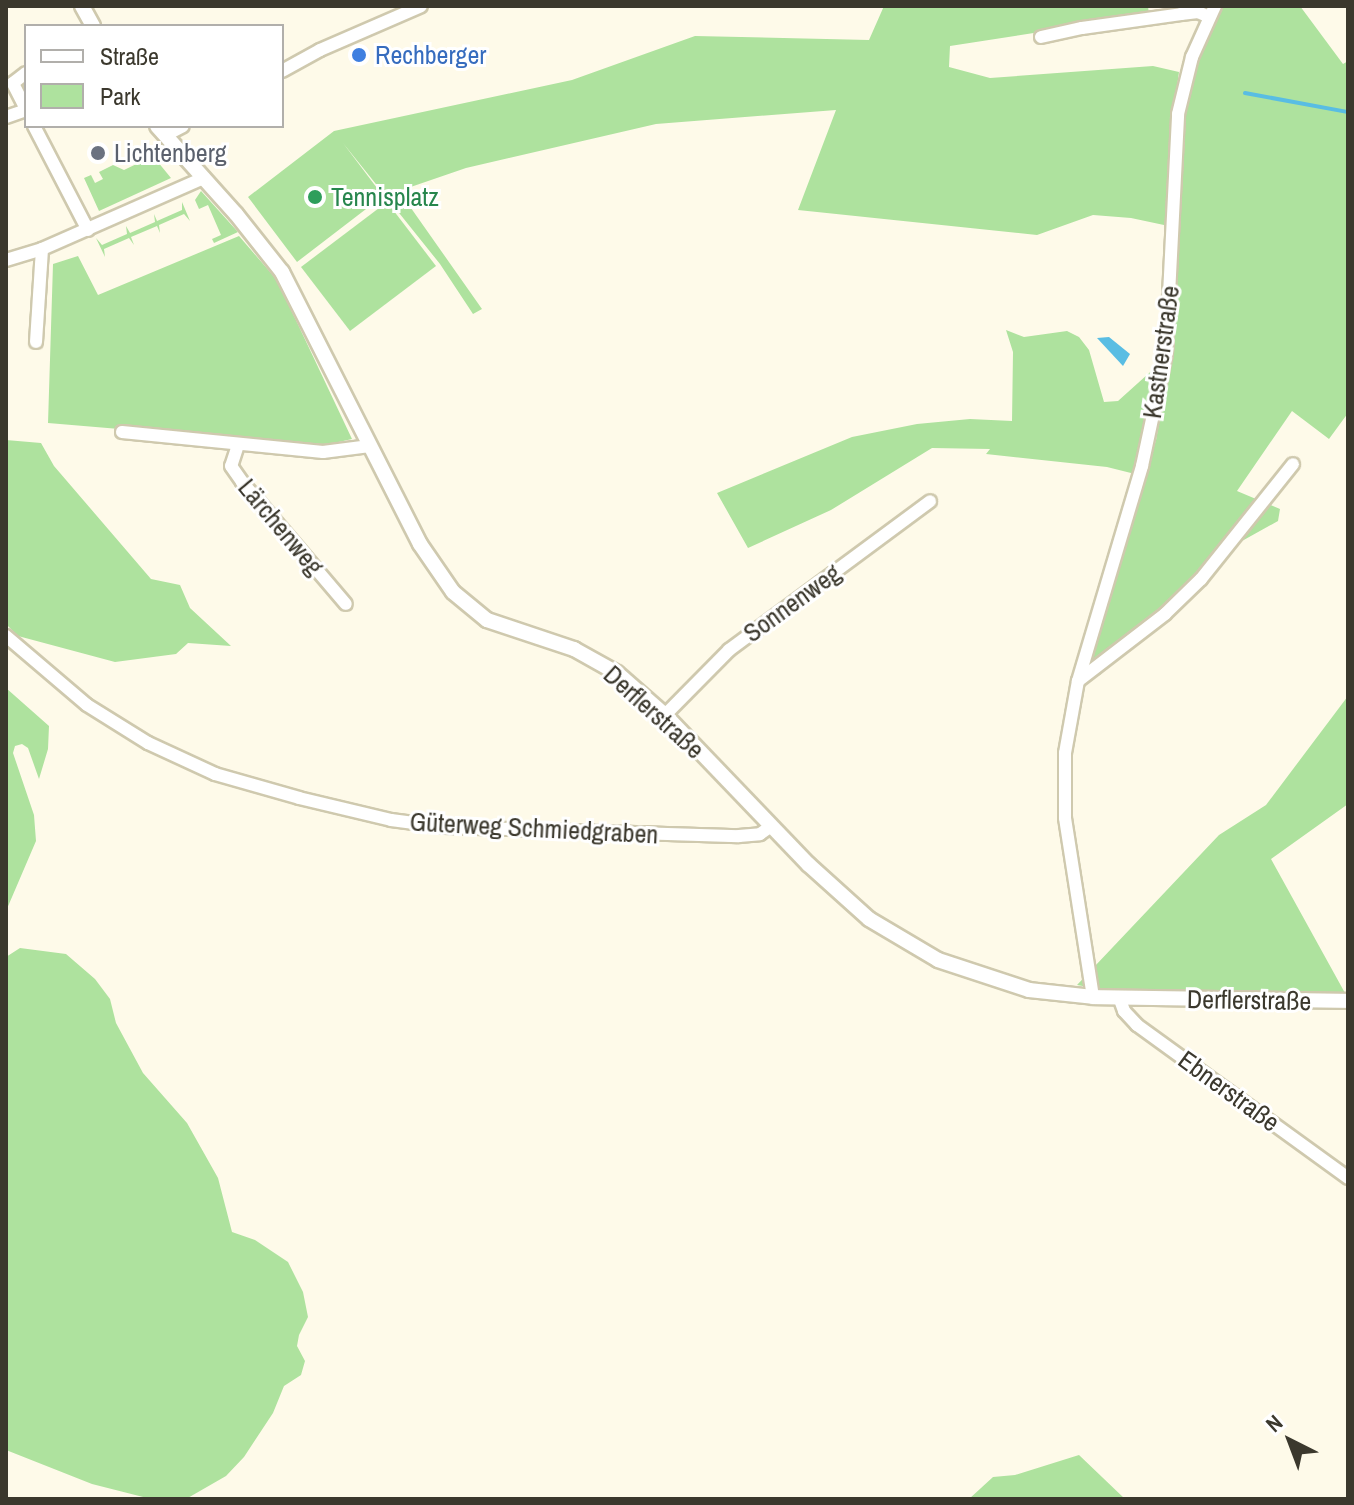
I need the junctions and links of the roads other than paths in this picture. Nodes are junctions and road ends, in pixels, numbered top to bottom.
1 (82, 6) edge
2 (421, 6) edge
3 (1212, 11) edge
4 (92, 24) edge
5 (1041, 37) dead end
6 (284, 70) edge
7 (24, 75) edge
8 (24, 106) edge
9 (35, 128) edge
10 (161, 131) edge
11 (204, 178) junction
12 (88, 230) junction
13 (42, 249) junction
14 (6, 260) edge
15 (36, 342) dead end
16 (122, 432) dead end
17 (238, 445) junction
18 (370, 446) junction
19 (1293, 464) dead end
20 (930, 501) dead end
21 (346, 604) dead end
22 (6, 636) edge
23 (1078, 681) junction
24 (665, 715) junction
25 (771, 826) junction
26 (1093, 997) junction
27 (1119, 997) junction
28 (1348, 1001) edge
29 (1348, 1178) edge

1 - 4 street
2 - 6 street
3 - 5 street, Kastnerstraße
3 - 23 street, Kastnerstraße
7 - 8 street
9 - 12 street
10 - 11 street, Derflerstraße
11 - 12 street
11 - 18 street, Derflerstraße
12 - 13 street
13 - 14 street
13 - 15 street
16 - 17 street, Lärchenweg
17 - 18 street, Lärchenweg
17 - 21 street, Lärchenweg
18 - 24 street, Derflerstraße
19 - 23 street
20 - 24 street, Sonnenweg
22 - 25 street, Güterweg Schmiedgraben
23 - 26 street, Kastnerstraße
24 - 25 street, Derflerstraße
25 - 26 street, Derflerstraße
26 - 27 street, Derflerstraße
27 - 28 street, Derflerstraße
27 - 29 street, Ebnerstraße

